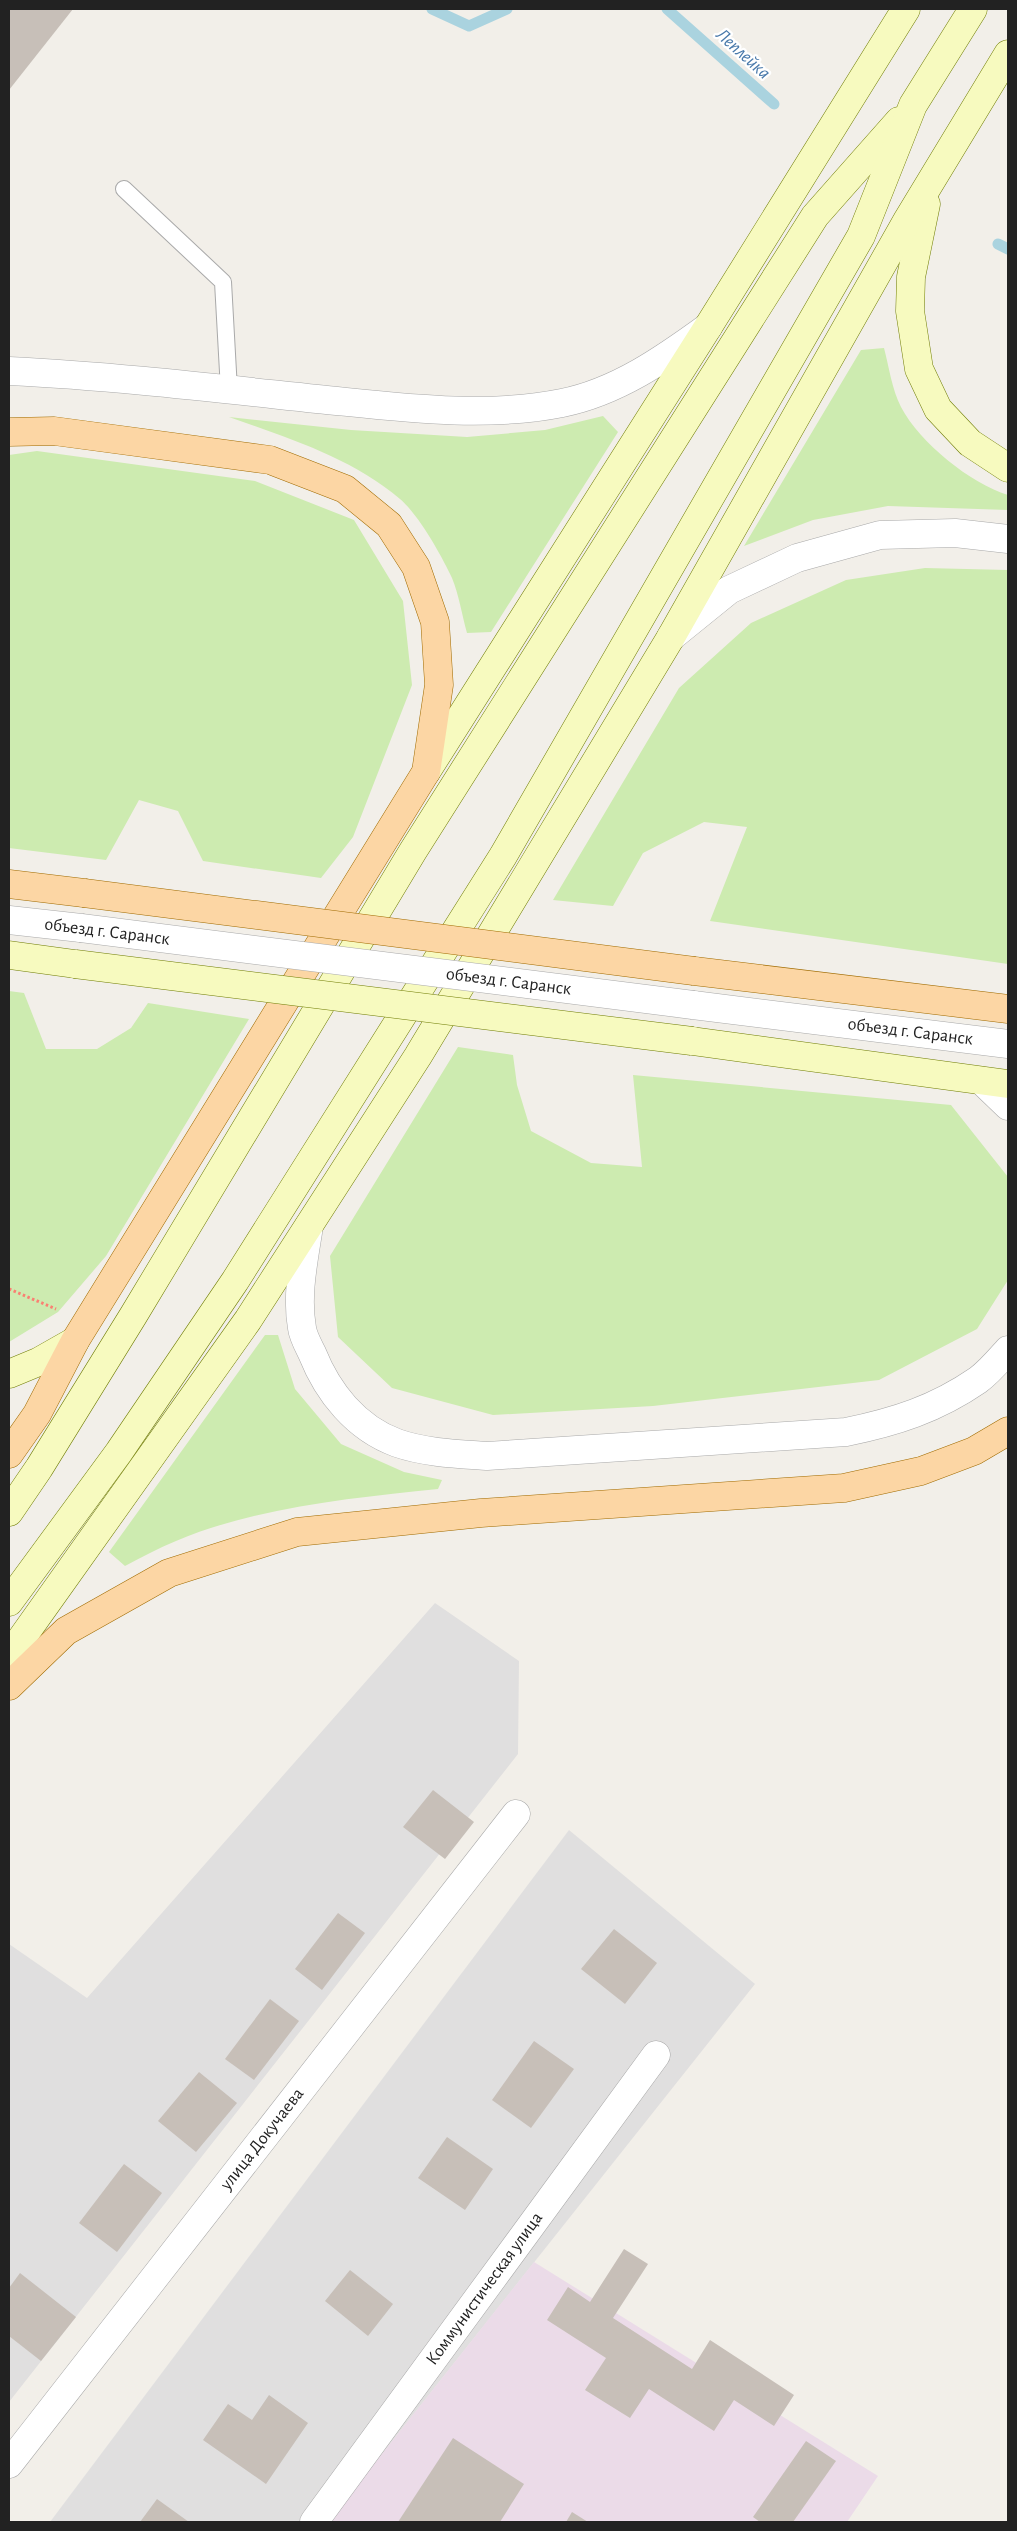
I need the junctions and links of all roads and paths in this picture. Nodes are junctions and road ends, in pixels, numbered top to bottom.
1 (906, 9) edge
2 (973, 9) edge
3 (1008, 54) edge
4 (913, 105) junction
5 (930, 183) junction
6 (124, 189) dead end
7 (708, 327) junction
8 (9, 371) edge
9 (228, 390) junction
10 (9, 432) edge
11 (1008, 468) edge
12 (1008, 539) edge
13 (671, 636) junction
14 (426, 772) junction
15 (9, 884) edge
16 (9, 920) edge
17 (9, 955) edge
18 (1008, 1009) edge
19 (1008, 1044) edge
20 (995, 1082) edge
21 (1008, 1106) edge
22 (309, 1226) junction
23 (9, 1289) edge
24 (81, 1331) junction
25 (1008, 1350) edge
26 (9, 1374) edge
27 (1008, 1431) edge
28 (9, 1454) edge
29 (9, 1512) edge
30 (9, 1602) edge
31 (9, 1656) edge
32 (9, 1686) edge
33 (516, 1814) dead end
34 (656, 2055) dead end
35 (9, 2464) edge
36 (314, 2522) edge

1 - 7 main road
2 - 4 main road
3 - 5 main road
4 - 29 main road
4 - 30 main road
5 - 11 main road
5 - 13 main road
6 - 9 lane
7 - 9 street
7 - 14 main road
8 - 9 street
10 - 14 main road
12 - 13 street
13 - 22 main road
14 - 24 main road
15 - 18 main road, bridge
16 - 19 street, объезд г. Саранск, bridge
17 - 20 main road, bridge
20 - 21 street
22 - 25 street
22 - 31 main road
23 - 24 path
24 - 26 main road
24 - 28 main road
27 - 32 main road
33 - 35 street, улица Докучаева
34 - 36 street, Коммунистическая улица

